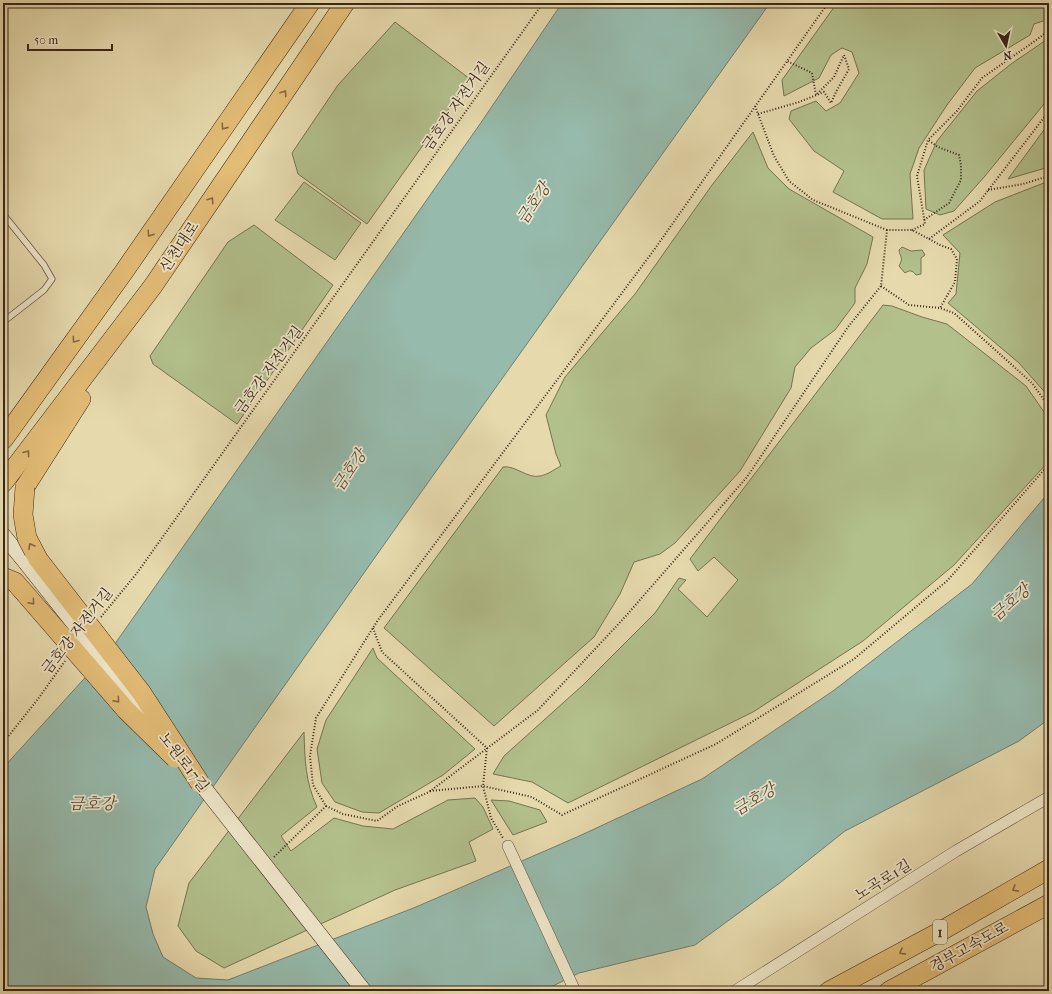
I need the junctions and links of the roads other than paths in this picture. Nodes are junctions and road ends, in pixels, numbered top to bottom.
1 (303, 3) edge
2 (310, 3) edge
3 (346, 3) edge
4 (238, 108) junction
5 (3, 214) edge
6 (153, 286) junction
7 (3, 322) edge
8 (3, 440) edge
9 (3, 483) edge
10 (3, 535) edge
11 (3, 577) edge
12 (200, 783) junction
13 (1049, 796) edge
14 (508, 846) road end
15 (1049, 869) edge
16 (1049, 904) edge
17 (364, 991) edge
18 (575, 991) edge
19 (734, 991) edge
20 (830, 991) edge
21 (889, 991) edge

1 - 4 highway
2 - 4 highway, 신천대로
6 -> 3 highway, 신천대로
4 -> 8 highway, 신천대로
5 - 7 lane
9 -> 6 highway, 신천대로
12 -> 6 highway, bridge
10 - 12 main road, 노원로17길, bridge
11 -> 12 highway, bridge
12 - 17 main road, 노원로17길, bridge
13 - 19 street, 노곡로1길
14 - 18 street
15 -> 20 highway, 경부고속도로 / 1
16 - 21 highway, 경부고속도로 / 1

